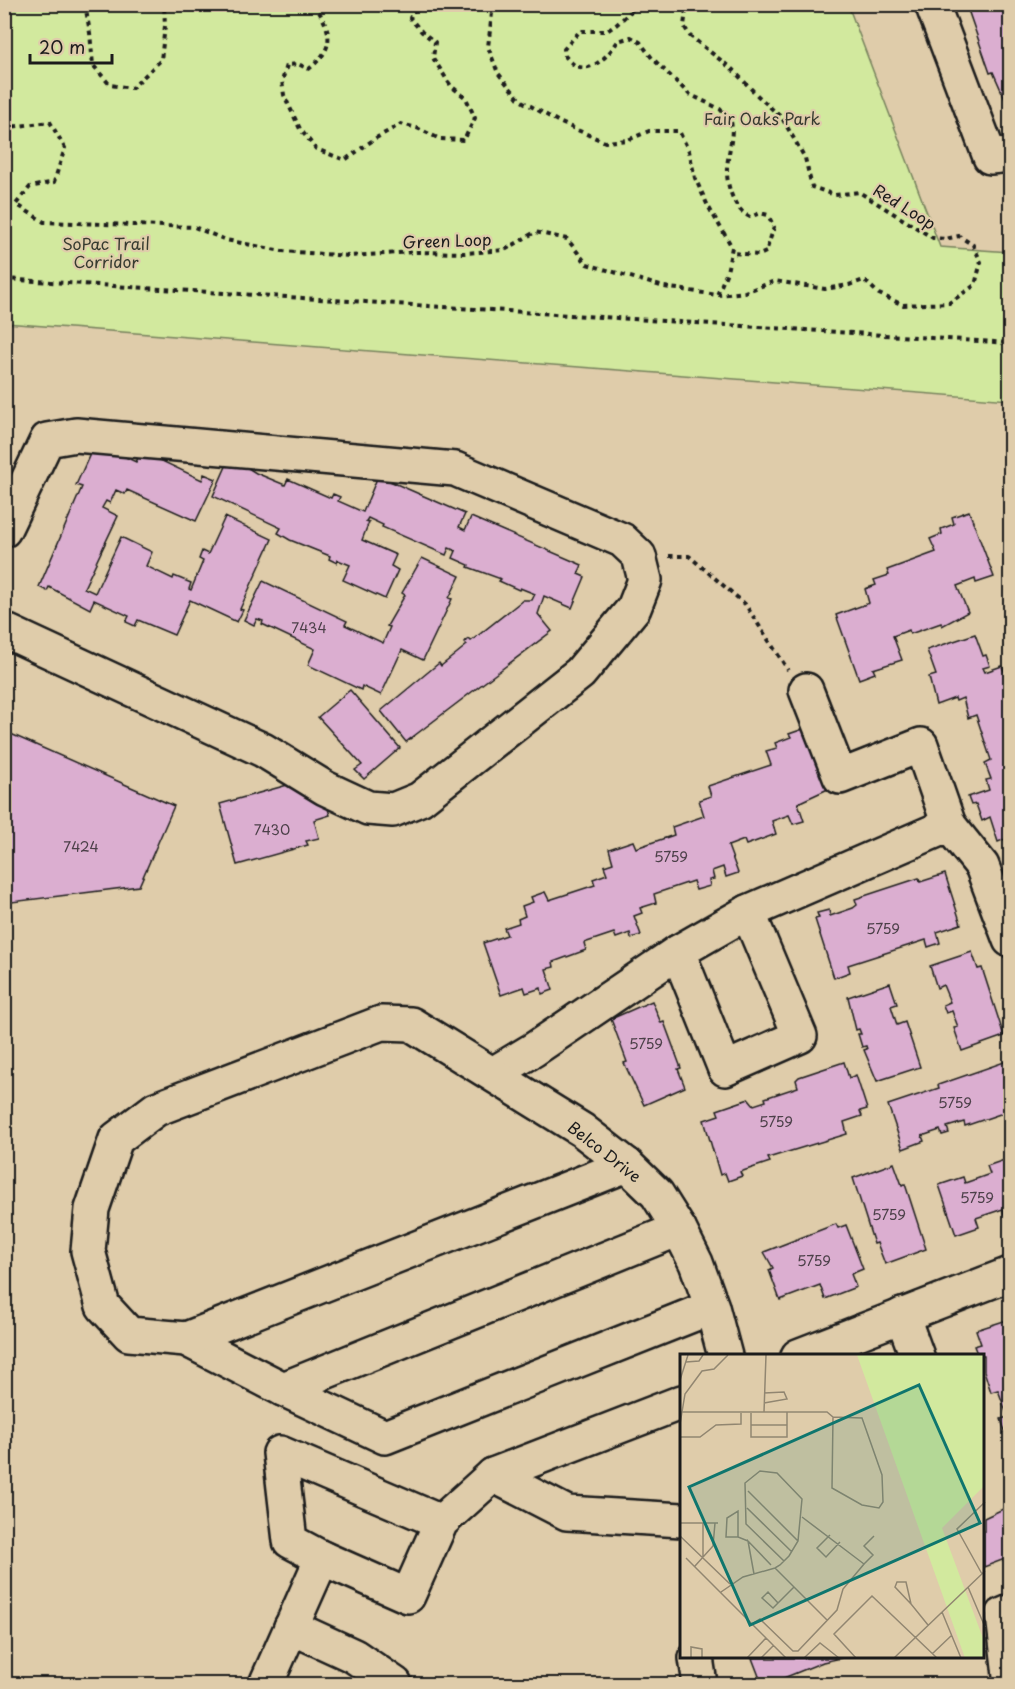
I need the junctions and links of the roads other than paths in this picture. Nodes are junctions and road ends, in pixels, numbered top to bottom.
1 (932, 4) edge
2 (1011, 155) edge
3 (4, 530) edge
4 (4, 630) edge
5 (806, 690) road end
6 (949, 825) junction
7 (748, 912) junction
8 (1011, 940) edge
9 (678, 952) junction
10 (493, 1074) junction
11 (627, 1165) junction
12 (679, 1229) junction
13 (1011, 1274) edge
14 (712, 1306) junction
15 (902, 1315) junction
16 (186, 1338) junction
17 (724, 1354) edge
18 (803, 1354) edge
19 (916, 1354) edge
20 (283, 1389) junction
21 (680, 1403) edge
22 (493, 1475) junction
23 (680, 1520) edge
24 (441, 1522) junction
25 (322, 1558) junction
26 (1011, 1612) edge
27 (291, 1627) junction
28 (696, 1659) edge
29 (1010, 1675) edge
30 (266, 1684) edge
31 (395, 1684) edge
32 (700, 1684) edge
33 (984, 1684) edge

1 - 2 street
3 - 4 street
5 - 6 street
6 - 7 street
6 - 8 street
7 - 9 street
7 - 9 street
9 - 10 street
10 - 11 street, Belco Drive
10 - 16 street, Belco Drive
11 - 12 street, Belco Drive
11 - 16 street
12 - 14 street, Belco Drive
12 - 20 street
13 - 15 street
14 - 17 street, Belco Drive
14 - 20 street
15 - 18 street
15 - 19 street
16 - 20 street
21 - 22 street
22 - 23 street
22 - 24 street
24 - 25 street
24 - 25 street
25 - 27 street
26 - 29 street
27 - 30 street
27 - 31 street
28 - 32 street
29 - 33 street

